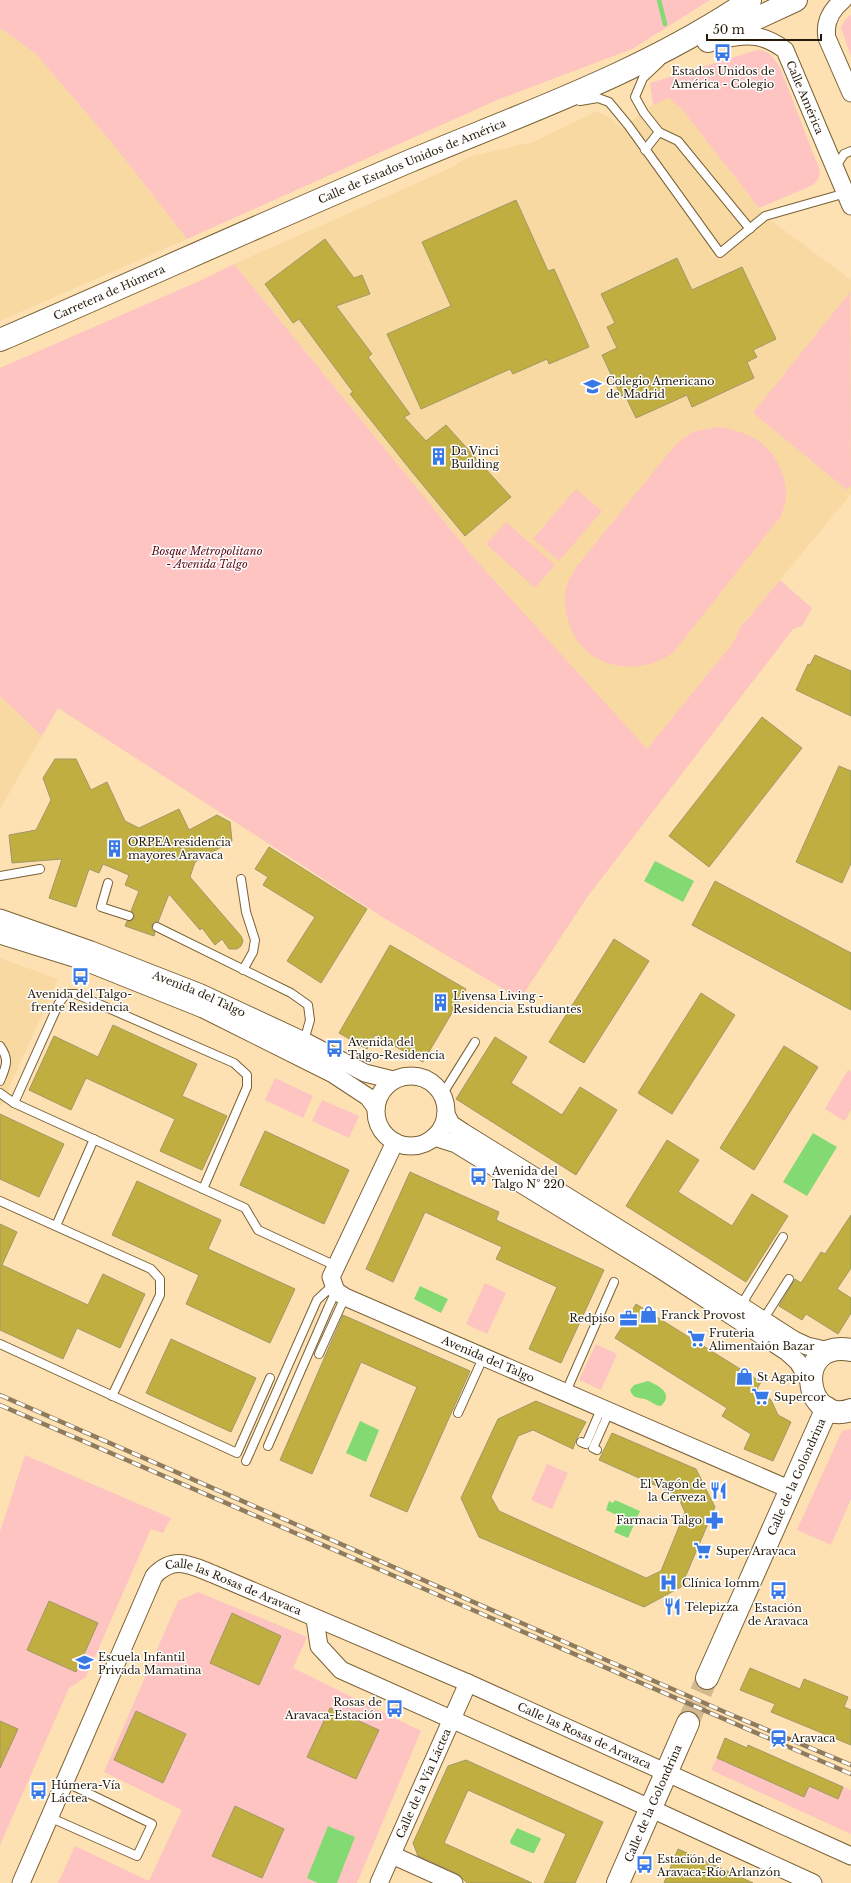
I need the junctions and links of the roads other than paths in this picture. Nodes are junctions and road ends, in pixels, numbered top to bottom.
1 (750, 0) edge
2 (796, 0) edge
3 (843, 0) edge
4 (700, 45) junction
5 (663, 60) junction
6 (607, 78) junction
7 (851, 93) edge
8 (529, 112) junction
9 (659, 132) junction
10 (645, 150) junction
11 (851, 151) edge
12 (835, 168) junction
13 (848, 200) edge
14 (750, 229) junction
15 (217, 245) joint
16 (0, 340) edge
17 (40, 869) dead end
18 (0, 876) edge
19 (241, 879) dead end
20 (108, 883) dead end
21 (129, 916) dead end
22 (0, 918) edge
23 (156, 927) dead end
24 (0, 935) edge
25 (243, 970) junction
26 (304, 1041) junction
27 (475, 1042) dead end
28 (0, 1046) edge
29 (393, 1080) junction
30 (0, 1081) edge
31 (0, 1093) edge
32 (442, 1095) junction
33 (14, 1103) junction
34 (376, 1108) junction
35 (446, 1114) junction
36 (434, 1137) junction
37 (94, 1139) junction
38 (396, 1142) junction
39 (203, 1189) junction
40 (0, 1200) edge
41 (56, 1226) junction
42 (783, 1237) dead end
43 (336, 1266) junction
44 (790, 1279) dead end
45 (614, 1282) dead end
46 (338, 1291) junction
47 (743, 1307) junction
48 (763, 1320) junction
49 (0, 1344) edge
50 (851, 1350) edge
51 (829, 1351) junction
52 (319, 1354) dead end
53 (483, 1358) junction
54 (270, 1378) dead end
55 (810, 1382) junction
56 (565, 1394) junction
57 (112, 1396) junction
58 (827, 1408) junction
59 (605, 1410) junction
60 (851, 1410) edge
61 (458, 1413) dead end
62 (581, 1442) dead end
63 (268, 1446) dead end
64 (597, 1450) dead end
65 (246, 1461) dead end
66 (791, 1490) junction
67 (315, 1619) junction
68 (707, 1678) tunnel mouth
69 (468, 1683) junction
70 (453, 1719) junction
71 (688, 1722) tunnel mouth
72 (667, 1772) junction
73 (65, 1782) junction
74 (651, 1808) junction
75 (49, 1817) junction
76 (392, 1855) junction
77 (851, 1856) edge
78 (21, 1883) edge
79 (379, 1883) edge
80 (454, 1883) edge
81 (618, 1883) edge
82 (814, 1883) edge

1 - 6 main road, Calle de Estados Unidos de América
2 - 4 main road, Calle de Estados Unidos de América
3 - 7 street
4 - 5 main road, Calle de Estados Unidos de América
4 - 12 street, Calle América
5 - 6 main road, Calle de Estados Unidos de América
5 - 9 lane
6 - 8 main road, Calle de Estados Unidos de América
8 - 10 lane
8 - 15 main road, Calle de Estados Unidos de América
9 - 10 lane
9 - 14 lane
10 - 14 lane
11 - 12 lane
12 - 13 street, Calle América
13 - 14 lane
15 - 16 main road, Carretera de Húmera
17 - 18 lane
19 - 25 lane
20 - 21 lane
22 - 26 street, Avenida del Talgo
23 - 25 lane
24 - 34 street, Avenida del Talgo
25 - 26 lane
26 - 29 street, Avenida del Talgo
27 - 32 lane
28 - 30 lane
29 - 32 street
29 - 34 street
31 - 33 lane
32 - 35 street
33 - 37 lane
33 - 39 lane
34 - 38 street
35 - 36 street
35 - 47 street
36 - 38 street
36 - 55 street
37 - 39 lane
37 - 41 lane
38 - 43 street
39 - 43 lane
40 - 41 lane
41 - 57 lane
42 - 47 lane
43 - 46 street
44 - 48 lane
45 - 56 lane
46 - 52 lane
46 - 53 street, Avenida del Talgo
46 - 63 lane
46 - 65 lane
47 - 48 street
48 - 51 street
49 - 57 lane
50 - 51 main road
51 - 55 main road
53 - 56 street, Avenida del Talgo
53 - 61 lane
54 - 57 lane
55 - 58 main road
56 - 59 street, Avenida del Talgo
58 - 60 main road
58 - 66 main road, Calle de la Golondrina
59 - 62 lane
59 - 64 lane
59 - 66 street, Avenida del Talgo
66 - 68 main road, Calle de la Golondrina
67 - 69 street, Calle las Rosas de Aravaca
67 - 70 street, Calle las Rosas de Aravaca
67 - 73 street, Calle las Rosas de Aravaca
69 - 70 street, Calle de la Vía Láctea
69 - 72 street, Calle las Rosas de Aravaca
70 - 74 street, Calle las Rosas de Aravaca
70 - 76 street, Calle de la Vía Láctea
71 - 72 main road, Calle de la Golondrina
72 - 74 main road, Calle de la Golondrina
72 - 77 street, Calle las Rosas de Aravaca
73 - 75 street
73 - 75 lane
74 - 81 main road, Calle de la Golondrina
74 - 82 street, Calle las Rosas de Aravaca
75 - 78 street
76 - 79 street, Calle de la Vía Láctea
76 - 80 street

